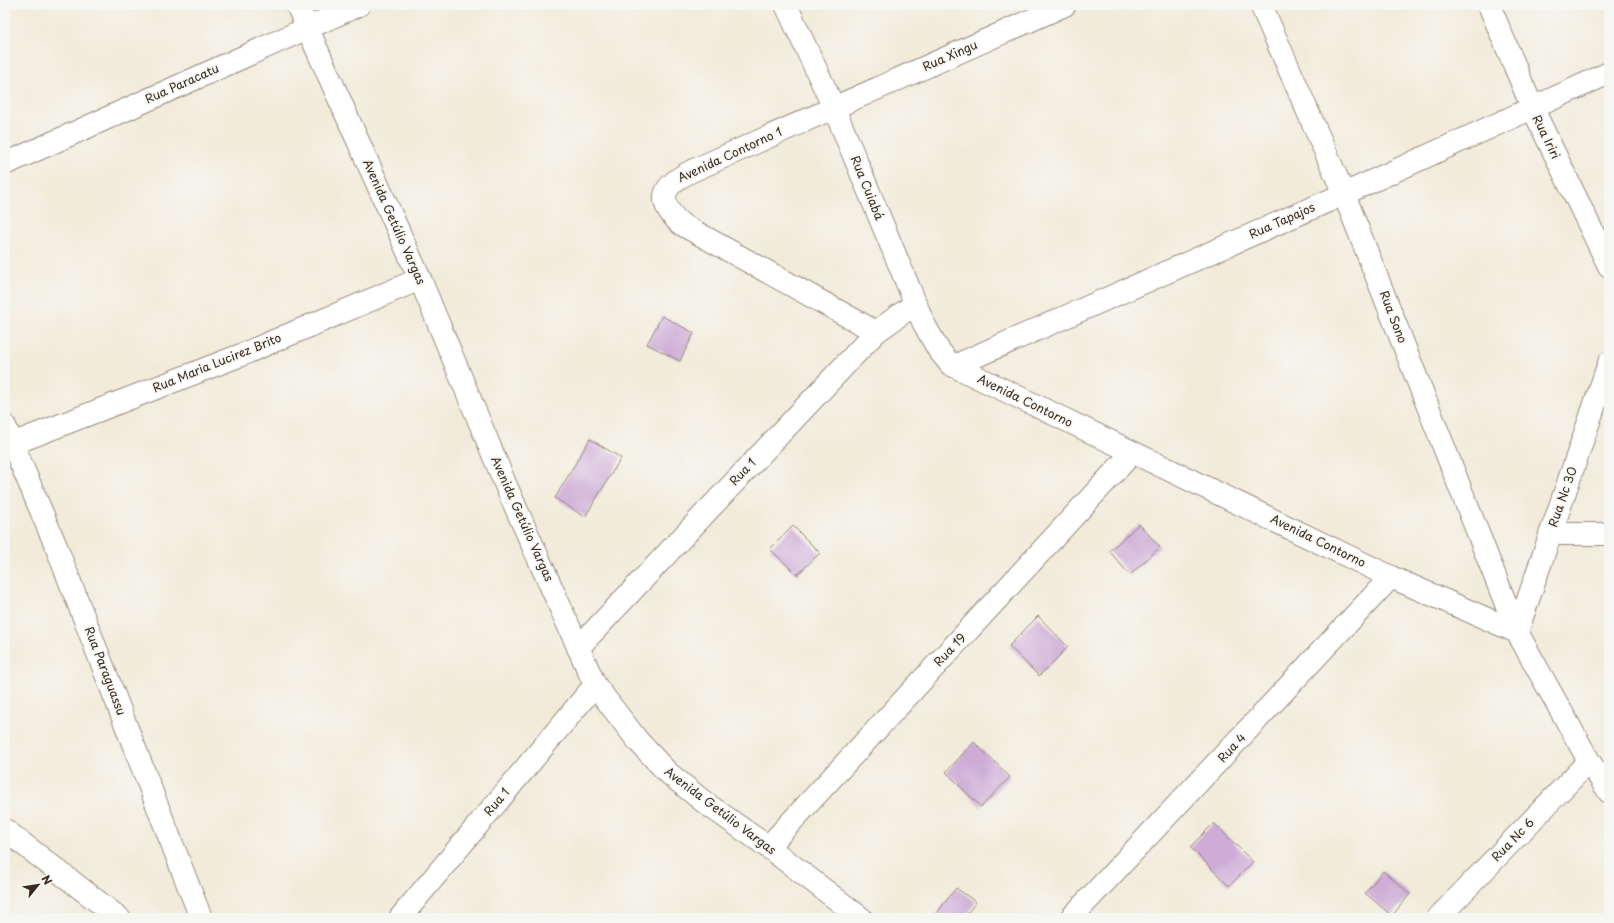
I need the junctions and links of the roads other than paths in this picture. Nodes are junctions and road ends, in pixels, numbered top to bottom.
1 (297, 5) edge
2 (359, 5) edge
3 (786, 5) edge
4 (1065, 5) edge
5 (1261, 5) edge
6 (1489, 5) edge
7 (307, 27) junction
8 (1609, 73) edge
9 (1532, 107) junction
10 (834, 108) junction
11 (5, 164) edge
12 (1344, 194) junction
13 (1609, 266) edge
14 (420, 279) junction
15 (915, 304) junction
16 (876, 332) junction
17 (1609, 363) edge
18 (954, 366) junction
19 (9, 435) edge
20 (1132, 453) junction
21 (1550, 534) junction
22 (1609, 534) edge
23 (1391, 576) junction
24 (1517, 632) junction
25 (578, 648) junction
26 (595, 685) junction
27 (1589, 761) junction
28 (1609, 792) edge
29 (5, 830) edge
30 (768, 846) junction
31 (119, 918) edge
32 (201, 918) edge
33 (400, 918) edge
34 (861, 918) edge
35 (1071, 918) edge
36 (1438, 918) edge

1 - 7 street, Avenida Getúlio Vargas
2 - 7 street, Rua Paracatu
3 - 10 street, Rua Cuiabá
4 - 10 street, Rua Xingu
5 - 12 street, Rua Sono
6 - 9 street, Rua Iriri
7 - 11 street, Rua Paracatu
7 - 14 street, Avenida Getúlio Vargas
8 - 9 street, Rua Tapajos
9 - 12 street, Rua Tapajos
9 - 13 street, Rua Iriri
10 - 15 street, Rua Cuiabá
10 - 16 street, Avenida Contorno 1
12 - 18 street, Rua Tapajos
12 - 24 street, Rua Sono
14 - 19 street, Rua Maria Lucirez Brito
14 - 25 street, Avenida Getúlio Vargas
15 - 16 street, Rua 1
15 - 18 street, Rua Cuiabá
16 - 25 street, Rua 1
17 - 21 street, Rua Nc 30
18 - 20 street, Avenida Contorno
19 - 32 street, Rua Paraguassu
20 - 23 street, Avenida Contorno
20 - 30 street, Rua 19
21 - 22 street
21 - 24 street, Rua Nc 30
23 - 24 street, Avenida Contorno
23 - 35 street, Rua 4
24 - 27 street
25 - 26 street, Avenida Getúlio Vargas
26 - 30 street, Avenida Getúlio Vargas
26 - 33 street, Rua 1
27 - 28 street
27 - 36 street, Rua Nc 6
29 - 31 street
30 - 34 street, Avenida Getúlio Vargas

